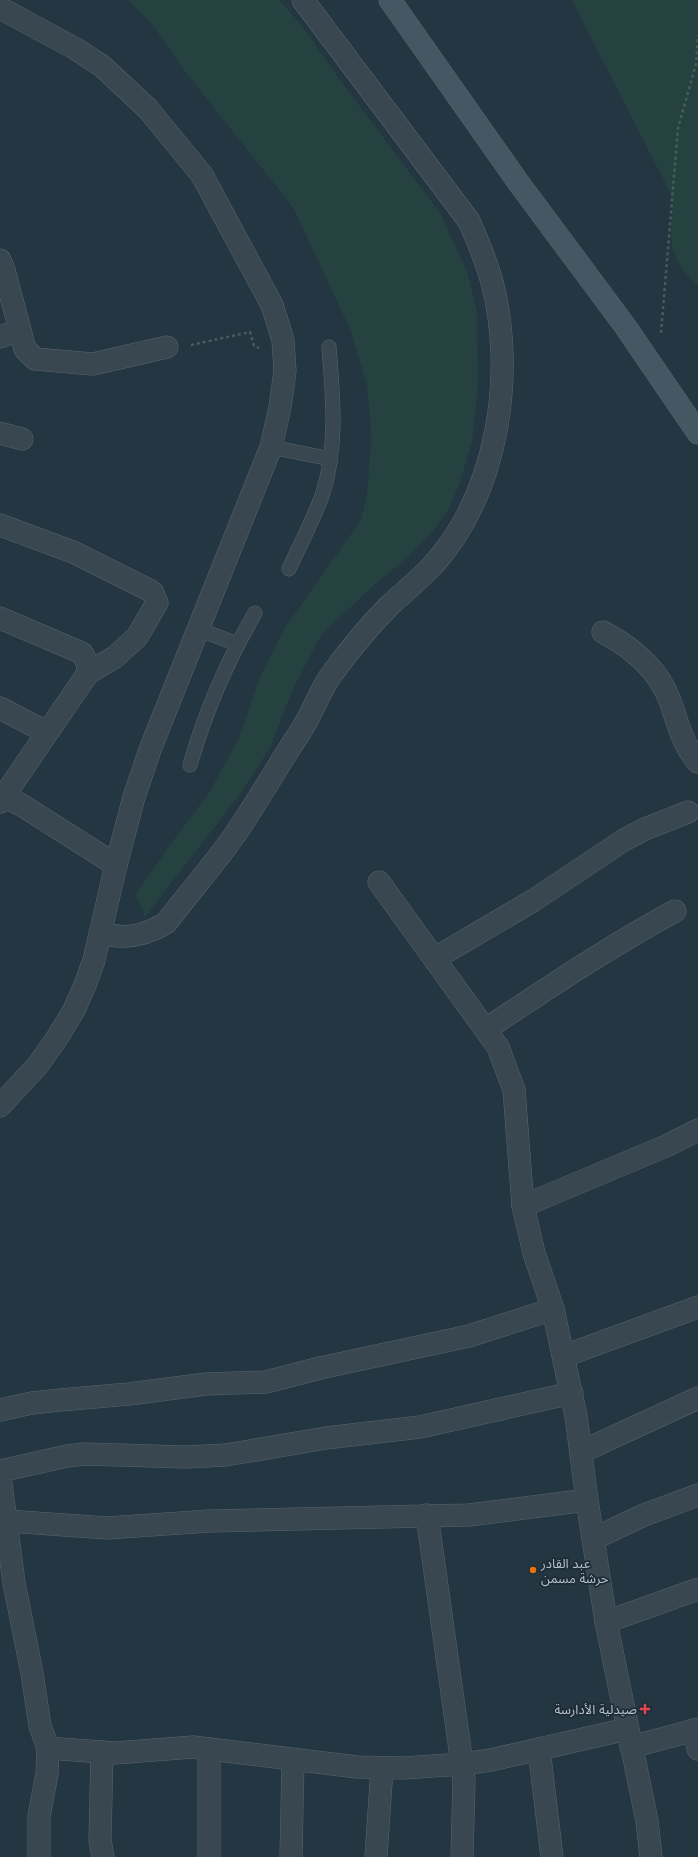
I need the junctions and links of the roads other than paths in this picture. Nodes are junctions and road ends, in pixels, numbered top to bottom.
1 (303, 0) edge
2 (390, 0) edge
3 (0, 8) edge
4 (0, 260) edge
5 (10, 333) edge
6 (167, 347) dead end
7 (329, 347) dead end
8 (0, 433) edge
9 (698, 433) edge
10 (22, 439) dead end
11 (271, 447) junction
12 (331, 459) junction
13 (0, 525) edge
14 (289, 569) dead end
15 (255, 613) dead end
16 (0, 618) edge
17 (198, 629) junction
18 (603, 632) dead end
19 (237, 644) junction
20 (88, 673) junction
21 (0, 708) edge
22 (46, 732) junction
23 (698, 762) edge
24 (190, 765) dead end
25 (1, 797) edge
26 (688, 812) dead end
27 (116, 865) junction
28 (379, 882) dead end
29 (675, 911) dead end
30 (101, 933) junction
31 (434, 959) junction
32 (486, 1029) junction
33 (0, 1106) edge
34 (698, 1130) edge
35 (523, 1206) junction
36 (698, 1308) edge
37 (553, 1309) junction
38 (564, 1356) junction
39 (572, 1393) junction
40 (698, 1398) edge
41 (0, 1410) edge
42 (581, 1452) junction
43 (0, 1471) edge
44 (0, 1476) edge
45 (698, 1495) edge
46 (587, 1500) junction
47 (428, 1516) junction
48 (7, 1521) junction
49 (593, 1539) junction
50 (698, 1589) edge
51 (606, 1622) junction
52 (697, 1736) edge
53 (629, 1738) junction
54 (48, 1748) junction
55 (209, 1749) junction
56 (539, 1749) junction
57 (102, 1752) junction
58 (293, 1760) junction
59 (462, 1764) junction
60 (382, 1768) junction
61 (39, 1857) edge
62 (103, 1857) edge
63 (209, 1857) edge
64 (291, 1857) edge
65 (376, 1857) edge
66 (462, 1857) edge
67 (552, 1857) edge
68 (651, 1857) edge

1 - 30 street
2 - 9 street
3 - 11 street
4 - 5 street
5 - 6 street
7 - 12 lane
8 - 10 street
11 - 12 lane
11 - 17 street
12 - 14 lane
13 - 20 street
15 - 19 lane
16 - 20 street
17 - 19 lane
17 - 27 street
18 - 23 street
19 - 24 lane
20 - 22 street
21 - 22 street
22 - 25 street
25 - 27 street
26 - 31 street
27 - 30 street
28 - 31 street
29 - 32 street
30 - 33 street
31 - 32 street
32 - 35 street
34 - 35 street
35 - 37 street
36 - 38 street
37 - 38 street
37 - 41 street
38 - 39 street
39 - 42 street
39 - 43 street
40 - 42 street
42 - 46 street
44 - 48 street
45 - 49 street
46 - 47 street
46 - 49 street
47 - 48 street
47 - 59 street
48 - 54 street
49 - 51 street
50 - 51 street
51 - 53 street
52 - 53 street
53 - 56 street
53 - 68 street
54 - 57 street
54 - 61 street
55 - 57 street
55 - 58 street
55 - 63 street
56 - 59 street
56 - 67 street
57 - 62 street
58 - 60 street
58 - 64 street
59 - 60 street
59 - 66 street
60 - 65 street

